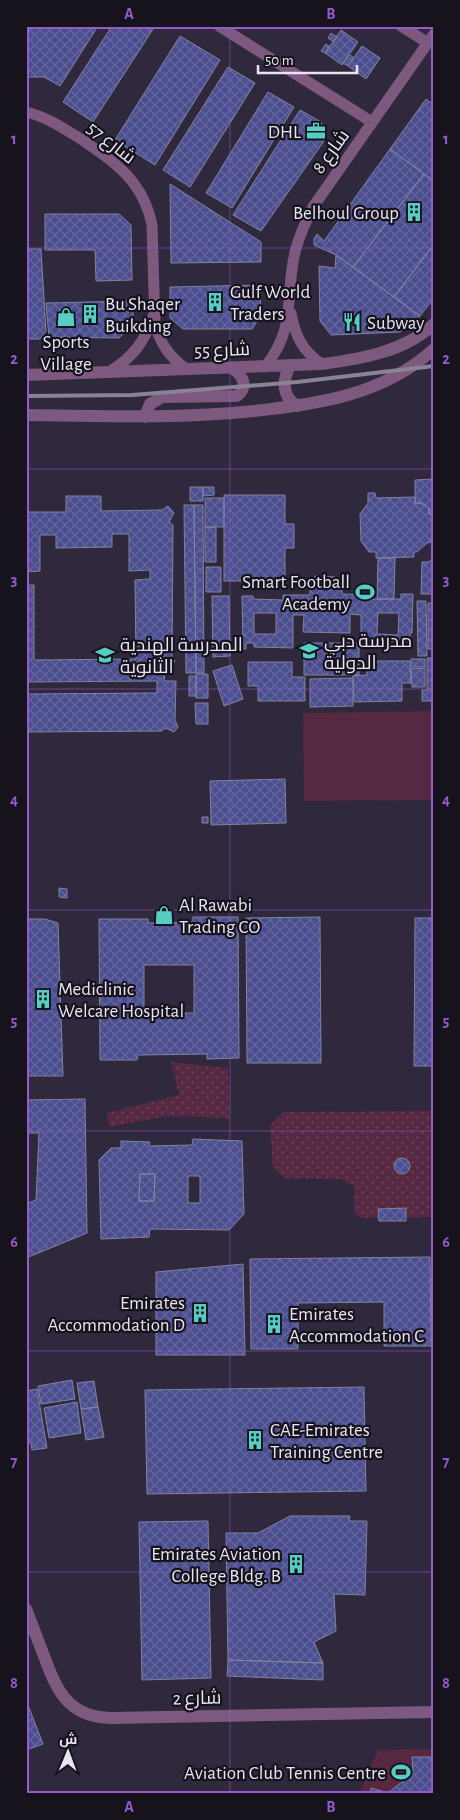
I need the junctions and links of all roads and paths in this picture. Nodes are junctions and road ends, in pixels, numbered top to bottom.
1 (219, 26) edge
2 (402, 26) edge
3 (431, 38) edge
4 (26, 112) edge
5 (372, 122) junction
6 (290, 304) junction
7 (154, 315) junction
8 (434, 324) edge
9 (434, 349) edge
10 (322, 364) junction
11 (290, 366) junction
12 (265, 367) junction
13 (232, 368) junction
14 (186, 369) junction
15 (108, 373) junction
16 (26, 375) edge
17 (298, 406) junction
18 (26, 415) edge
19 (145, 417) junction
20 (26, 1609) edge
21 (434, 1712) edge

1 - 5 street
2 - 3 street
3 - 5 street, شارع 8
4 - 7 street, شارع 57
5 - 6 street, شارع 8
6 - 10 street, شارع 8
6 - 12 street, شارع 8
7 - 14 street, شارع 57
7 - 15 street, شارع 57
8 - 10 street, شارع 55
9 - 17 street
10 - 11 street, شارع 55
11 - 12 street, شارع 55
11 - 17 street
12 - 13 street, شارع 55
13 - 14 street, شارع 55
13 - 19 street
14 - 15 street, شارع 55
15 - 16 street, شارع 55
17 - 19 street
18 - 19 street
20 - 21 street, شارع 2

